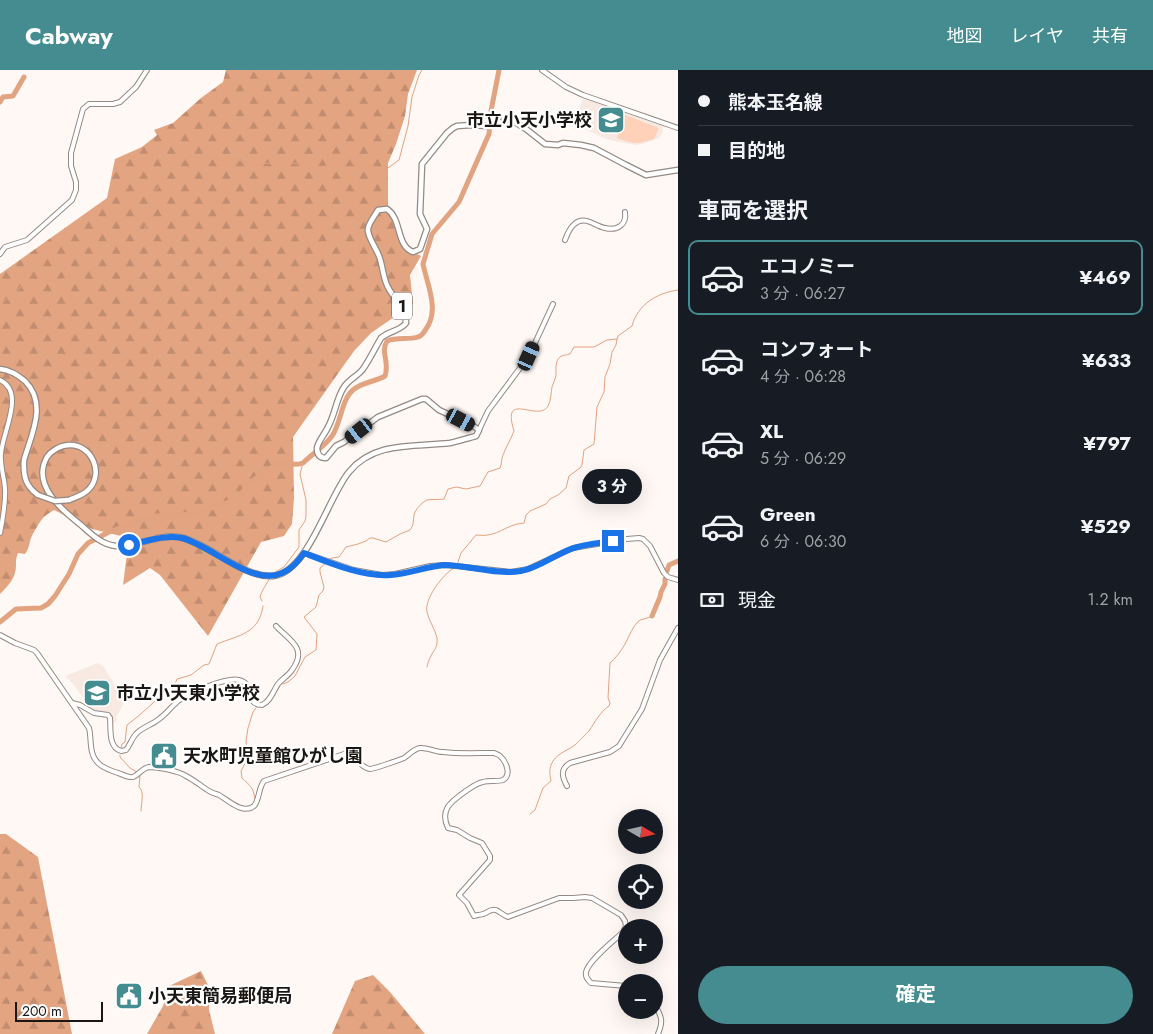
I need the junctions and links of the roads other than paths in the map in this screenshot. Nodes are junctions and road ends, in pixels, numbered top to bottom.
1 (148, 70) edge
2 (542, 70) edge
3 (678, 128) edge
4 (678, 170) edge
5 (625, 212) dead end
6 (565, 240) dead end
7 (0, 254) edge
8 (553, 304) dead end
9 (0, 369) edge
10 (0, 380) edge
11 (480, 430) junction
12 (0, 534) edge
13 (304, 553) junction
14 (678, 580) edge
15 (276, 626) dead end
16 (678, 628) edge
17 (0, 635) edge
18 (72, 704) junction
19 (567, 786) dead end
20 (618, 985) edge
21 (662, 1019) edge
22 (658, 1034) edge

1 - 7 street
2 - 3 street
4 - 11 main road, 1
5 - 6 street
8 - 11 street
9 - 13 main road, bridge
10 - 12 street
11 - 13 main road
13 - 14 street
15 - 18 street
16 - 19 street
17 - 18 street
18 - 20 street
21 - 22 street

